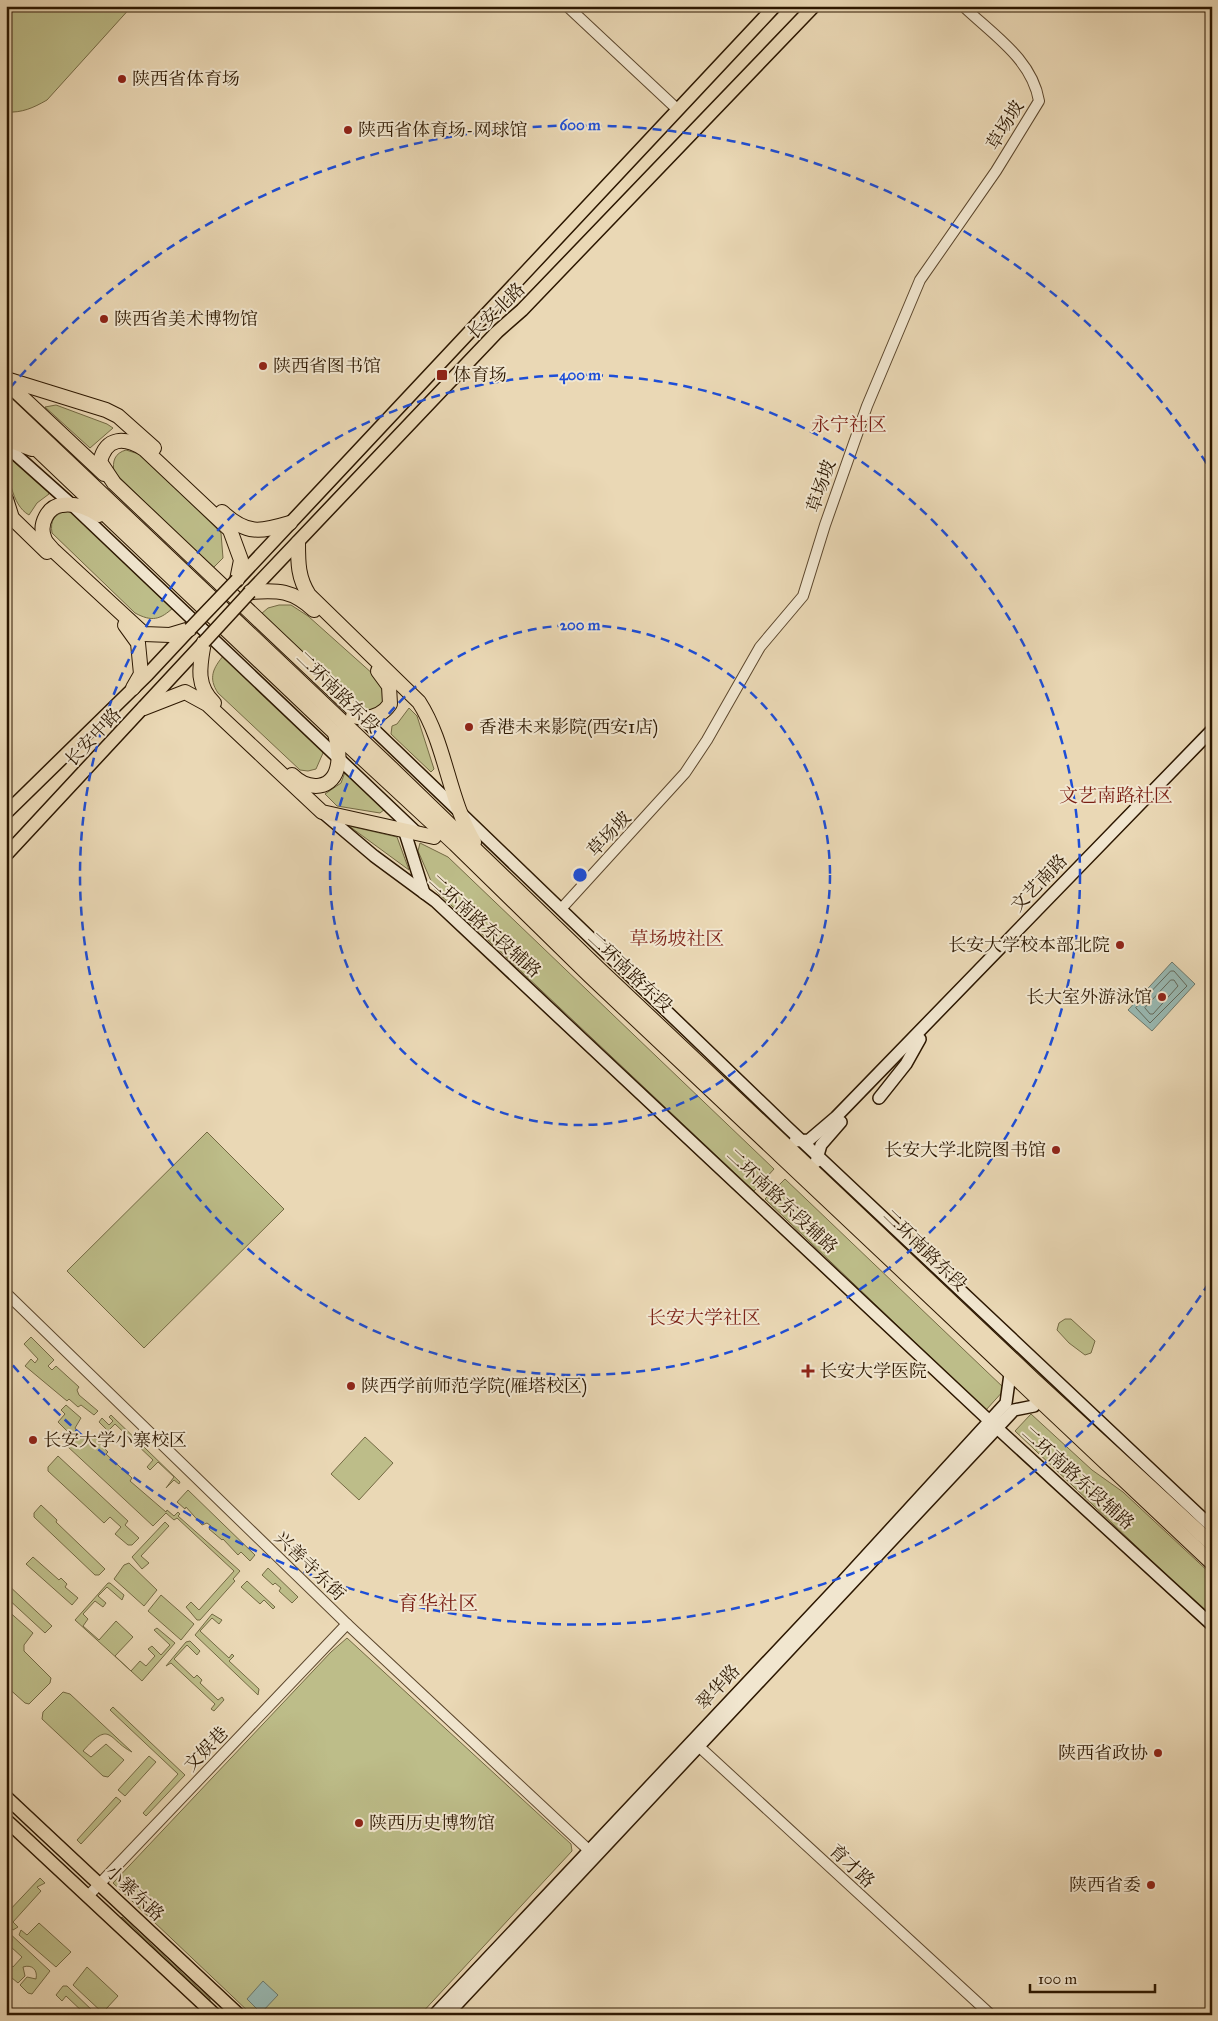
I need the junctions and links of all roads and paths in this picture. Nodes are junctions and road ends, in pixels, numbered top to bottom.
1 (567, 6) edge
2 (774, 6) edge
3 (814, 6) edge
4 (963, 6) edge
5 (677, 109) junction
6 (6, 382) edge
7 (6, 403) edge
8 (6, 420) edge
9 (28, 422) junction
10 (6, 439) edge
11 (6, 446) edge
12 (40, 451) junction
13 (114, 483) junction
14 (6, 499) edge
15 (71, 504) junction
16 (9, 515) edge
17 (290, 523) junction
18 (118, 526) junction
19 (298, 543) junction
20 (237, 580) junction
21 (250, 592) junction
22 (190, 629) junction
23 (204, 642) junction
24 (133, 688) junction
25 (327, 707) junction
26 (144, 708) junction
27 (362, 718) junction
28 (1212, 730) edge
29 (335, 736) junction
30 (1212, 738) edge
31 (338, 757) junction
32 (459, 810) junction
33 (322, 812) junction
34 (6, 813) edge
35 (410, 831) junction
36 (434, 837) junction
37 (6, 855) edge
38 (484, 857) junction
39 (472, 872) junction
40 (503, 891) junction
41 (424, 893) junction
42 (561, 909) junction
43 (920, 1039) junction
44 (879, 1098) dead end
45 (775, 1134) junction
46 (802, 1142) junction
47 (816, 1155) junction
48 (815, 1172) junction
49 (6, 1293) edge
50 (1010, 1379) junction
51 (1034, 1406) junction
52 (993, 1424) junction
53 (1125, 1481) junction
54 (1212, 1526) edge
55 (1212, 1544) edge
56 (1212, 1563) edge
57 (347, 1624) junction
58 (1212, 1625) edge
59 (696, 1743) junction
60 (6, 1797) edge
61 (6, 1820) edge
62 (592, 1853) junction
63 (100, 1884) junction
64 (88, 1896) junction
65 (215, 2015) edge
66 (239, 2015) edge
67 (434, 2015) edge
68 (447, 2015) edge
69 (991, 2015) edge

1 - 5 street
2 - 5 main road, 长安北路
3 - 19 main road, 长安北路
4 - 42 street, 草场坡
5 - 17 main road, 长安北路
6 - 9 highway
6 - 13 highway
6 - 17 highway
7 - 9 highway
8 - 12 highway, 二环南路东段
9 - 25 highway, 二环南路东段
10 - 12 highway
11 - 15 main road
12 - 18 highway, 二环南路东段
13 - 20 highway
13 - 27 highway
14 - 16 highway
15 - 18 highway
15 - 22 highway
15 - 31 main road
16 - 24 highway
17 - 20 main road, 长安北路
18 - 29 highway, 二环南路东段
19 - 21 main road, 长安北路
19 - 32 highway
20 - 22 main road, 长安北路, bridge
21 - 23 main road, 长安北路, bridge
21 - 27 highway
22 - 24 main road, 长安中路
23 - 26 main road, 长安中路
23 - 31 highway
24 - 34 main road, 长安中路
25 - 27 highway
25 - 38 highway, 二环南路东段
26 - 33 highway
26 - 37 main road, 长安中路
27 - 32 main road
28 - 46 main road, 文艺南路
29 - 31 highway
29 - 36 highway
29 - 40 highway, 二环南路东段
30 - 43 main road, 文艺南路
31 - 35 main road
32 - 38 highway
32 - 42 main road
33 - 35 highway
33 - 41 main road, 二环南路东段辅路
35 - 36 highway
35 - 41 main road
36 - 39 highway
38 - 45 highway, 二环南路东段
39 - 40 highway
39 - 50 highway
40 - 50 highway, 二环南路东段
41 - 52 main road, 二环南路东段辅路
42 - 46 main road
43 - 44 main road
43 - 47 main road, 文艺南路
45 - 46 main road
45 - 48 highway, 二环南路东段
46 - 47 main road
47 - 48 main road
47 - 54 main road
48 - 55 highway, 二环南路东段
49 - 57 street, 兴善寺东街
50 - 51 highway
50 - 52 main road, 翠华路
50 - 53 highway, 二环南路东段
51 - 52 main road, 翠华路
51 - 53 highway
52 - 58 main road, 二环南路东段辅路
52 - 59 main road, 翠华路
53 - 56 highway, 二环南路东段
57 - 62 street, 兴善寺东街
57 - 63 street, 文娱巷
59 - 62 main road, 翠华路
59 - 69 street, 育才路
60 - 63 main road, 小寨东路
61 - 64 main road, 小寨东路
62 - 67 main road, 翠华路
62 - 68 main road, 翠华路
63 - 64 street, 文娱巷
63 - 66 main road, 小寨东路
64 - 65 main road, 小寨东路

